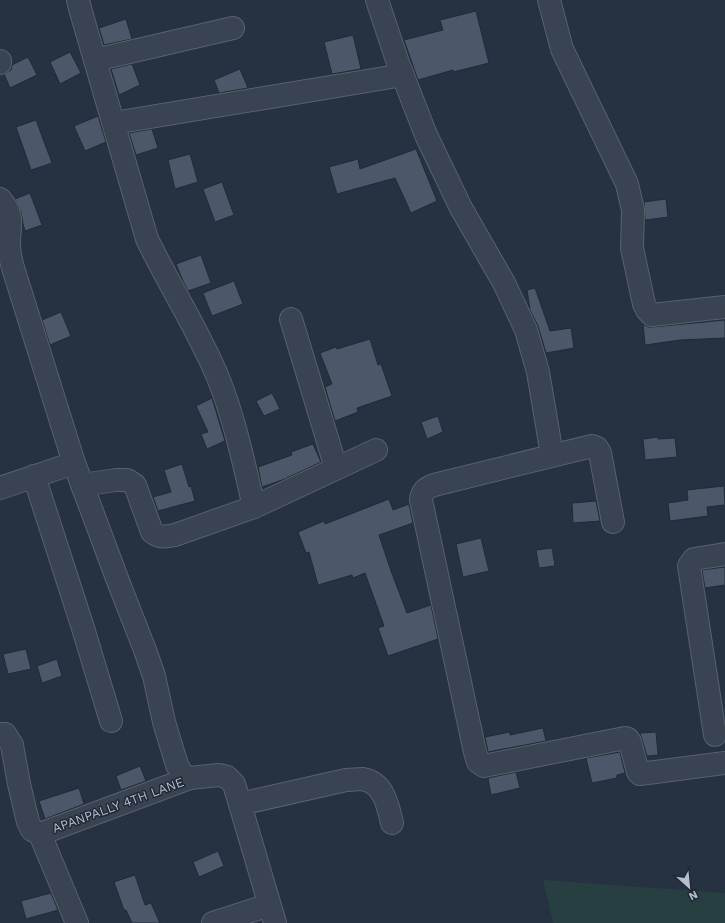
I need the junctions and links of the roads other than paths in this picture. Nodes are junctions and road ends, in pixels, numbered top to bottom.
1 (78, 0) edge
2 (377, 0) edge
3 (549, 0) edge
4 (233, 28) dead end
5 (95, 60) junction
6 (403, 75) junction
7 (114, 123) junction
8 (0, 199) edge
9 (725, 307) edge
10 (291, 319) dead end
11 (376, 450) dead end
12 (552, 455) junction
13 (74, 463) junction
14 (336, 468) junction
15 (34, 476) junction
16 (82, 485) junction
17 (0, 488) edge
18 (254, 506) junction
19 (613, 522) dead end
20 (725, 554) edge
21 (111, 721) dead end
22 (0, 734) edge
23 (715, 735) dead end
24 (725, 763) edge
25 (190, 778) junction
26 (240, 804) junction
27 (392, 823) dead end
28 (40, 834) junction
29 (272, 914) edge
30 (77, 923) edge
31 (213, 923) edge

1 - 5 street
2 - 6 street
3 - 9 street
4 - 5 street
5 - 7 street
6 - 7 street
6 - 12 street
7 - 18 street
8 - 13 street
10 - 14 street
11 - 14 street
12 - 19 street
12 - 24 street
13 - 15 street
13 - 16 street
14 - 18 street
15 - 17 street
15 - 21 street
16 - 18 street
16 - 25 street
20 - 23 street
22 - 28 street, APANPALLY 4TH LANE
25 - 26 street, APANPALLY 4TH LANE
25 - 28 street, APANPALLY 4TH LANE
26 - 27 street
26 - 29 street, APANPALLY 4TH LANE
28 - 30 street
29 - 31 street

